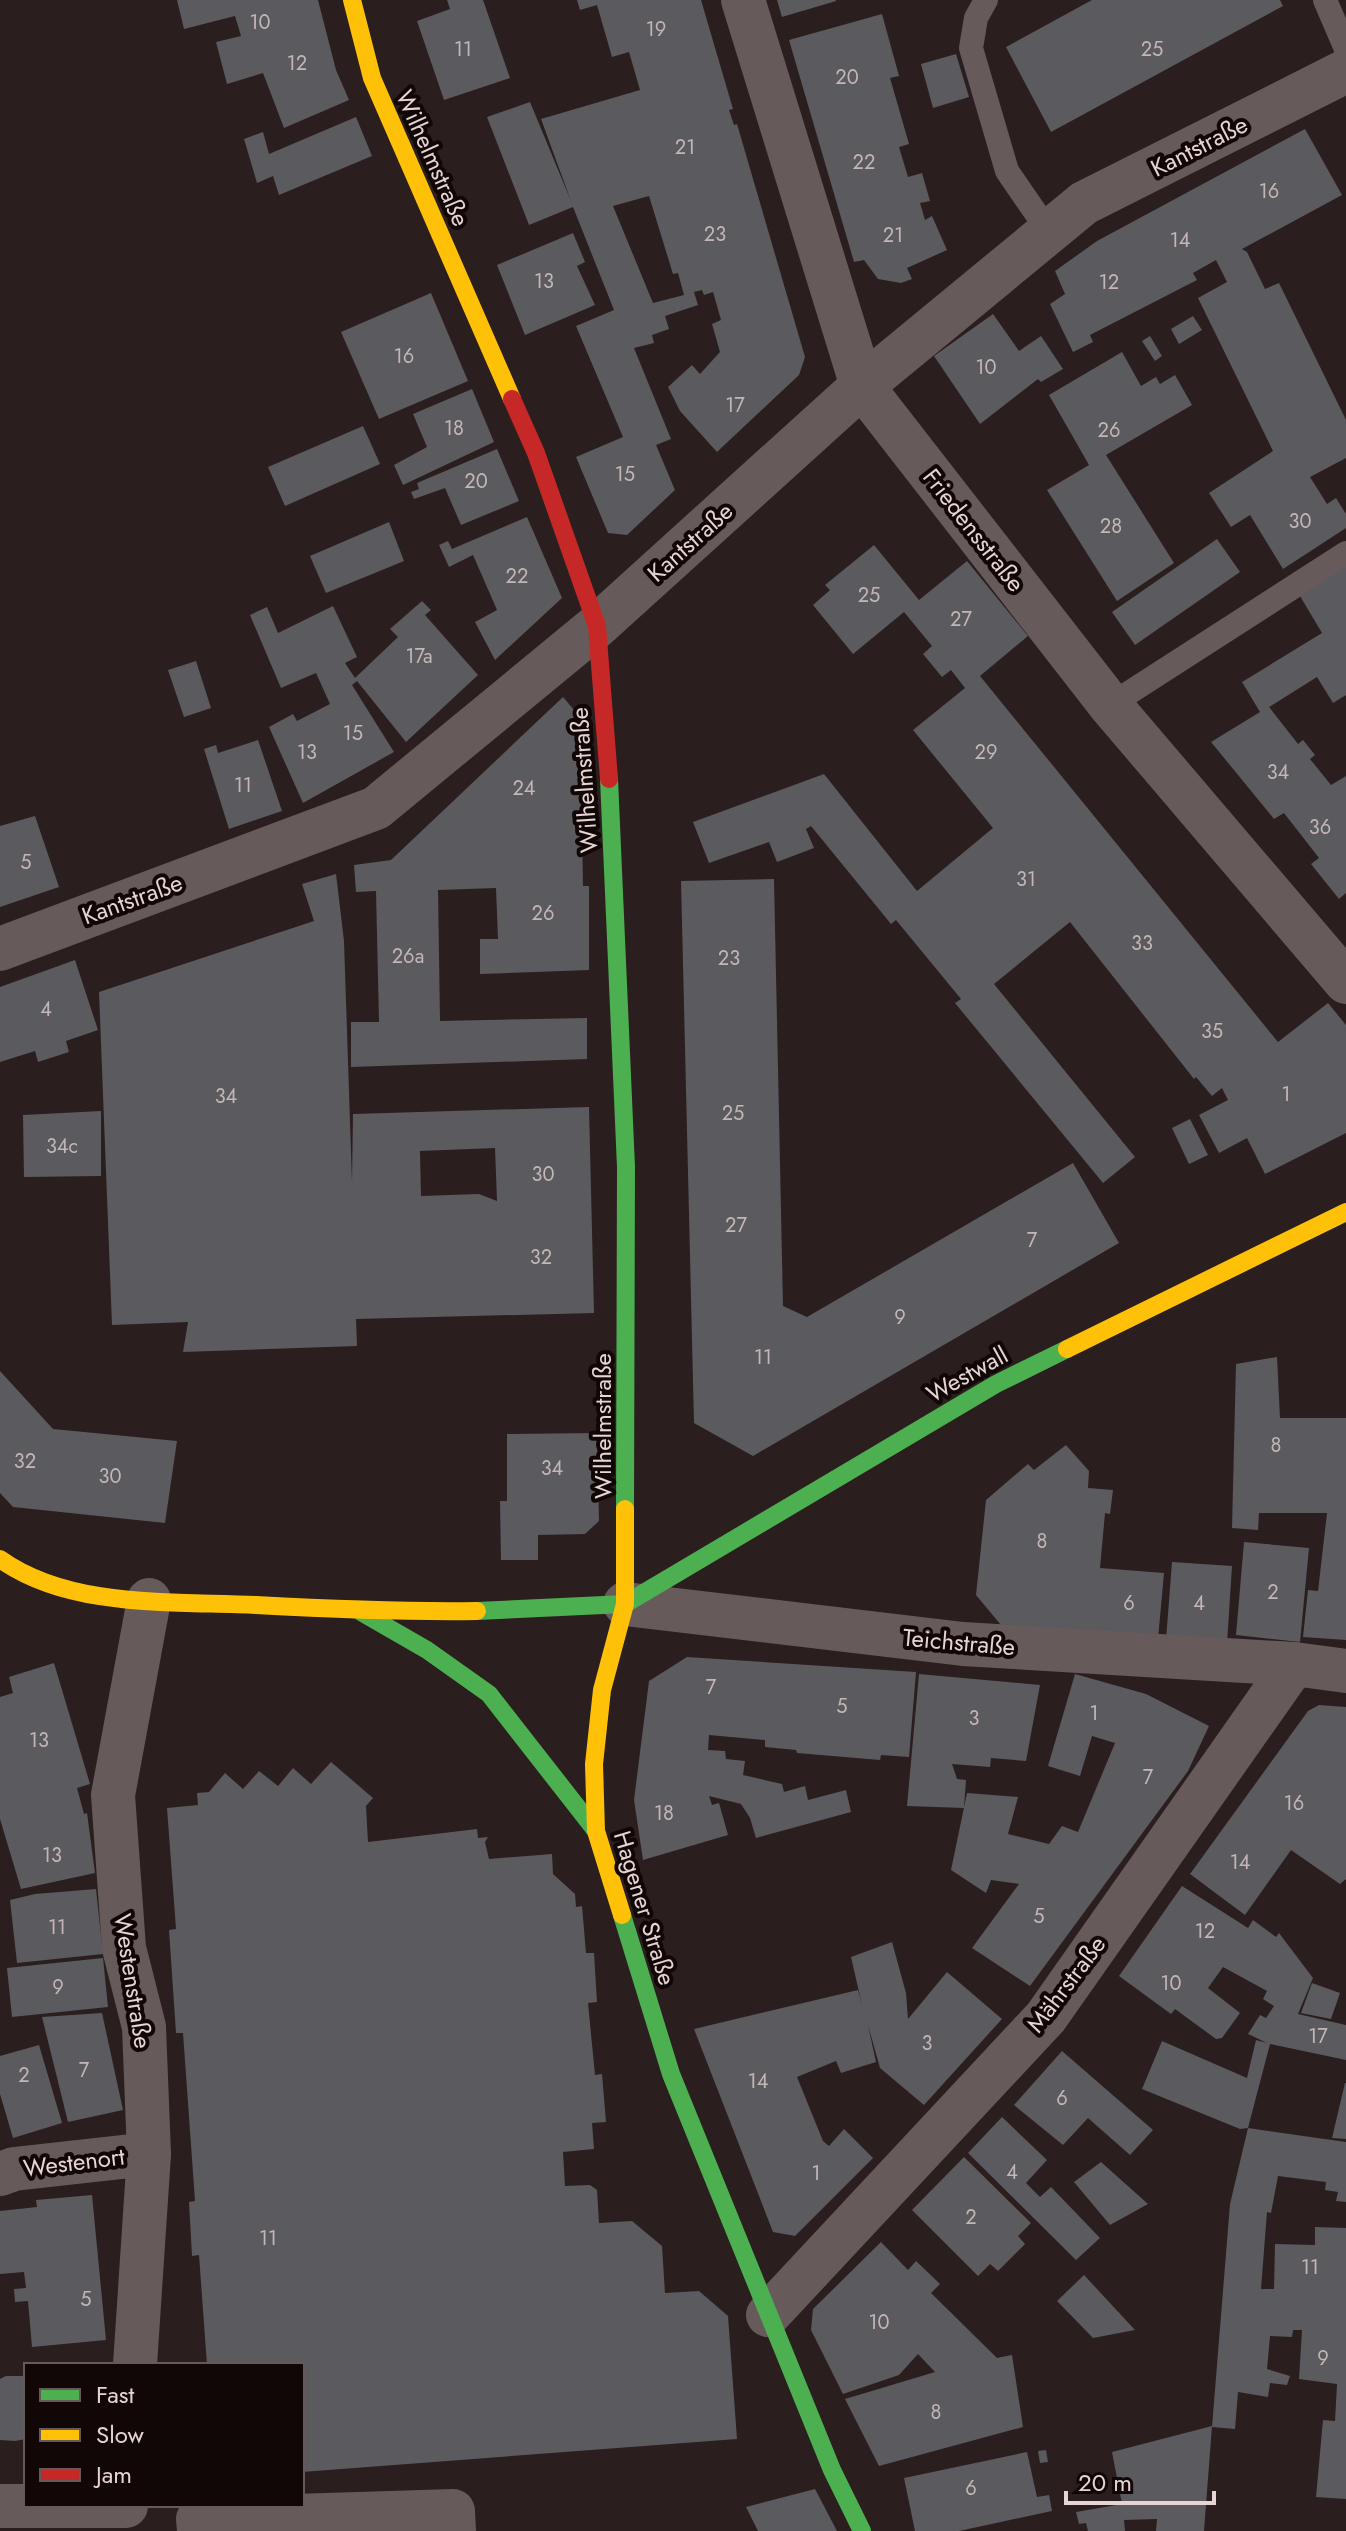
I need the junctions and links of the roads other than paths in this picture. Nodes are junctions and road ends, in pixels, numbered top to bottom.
1 (352, 0) edge
2 (743, 0) edge
3 (986, 0) edge
4 (1325, 0) edge
5 (1346, 49) edge
6 (1346, 71) edge
7 (1049, 232) junction
8 (862, 386) junction
9 (1346, 553) edge
10 (597, 626) junction
11 (1110, 705) junction
12 (0, 949) edge
13 (1346, 982) edge
14 (1346, 1212) edge
15 (0, 1559) edge
16 (149, 1600) junction
17 (625, 1604) junction
18 (358, 1610) junction
19 (1294, 1664) junction
20 (1346, 1671) edge
21 (596, 1831) junction
22 (149, 2154) junction
23 (0, 2174) edge
24 (768, 2315) junction
25 (135, 2363) edge
26 (0, 2506) edge
27 (119, 2514) edge
28 (199, 2531) edge
29 (454, 2531) edge
30 (862, 2531) edge

1 - 10 street, Wilhelmstraße
2 - 8 street, Friedensstraße
3 - 7 lane
4 - 5 lane
6 - 7 street, Kantstraße
7 - 8 street, Kantstraße
8 - 10 street, Kantstraße
8 - 11 street, Friedensstraße
9 - 11 lane
10 - 12 street, Kantstraße
10 - 17 street, Wilhelmstraße
11 - 13 street, Friedensstraße
14 - 17 street, Westwall
15 - 16 street
16 - 18 street
16 - 22 street, Westenstraße
17 - 18 street
17 - 19 street, Teichstraße
17 - 21 street, Hagener Straße
18 - 21 street
19 - 20 street
19 - 24 street, Mährstraße
21 - 24 street, Hagener Straße
22 - 23 street, Westenort
22 - 25 street, Westenstraße
24 - 30 street, Hagener Straße
26 - 27 street
28 - 29 street

